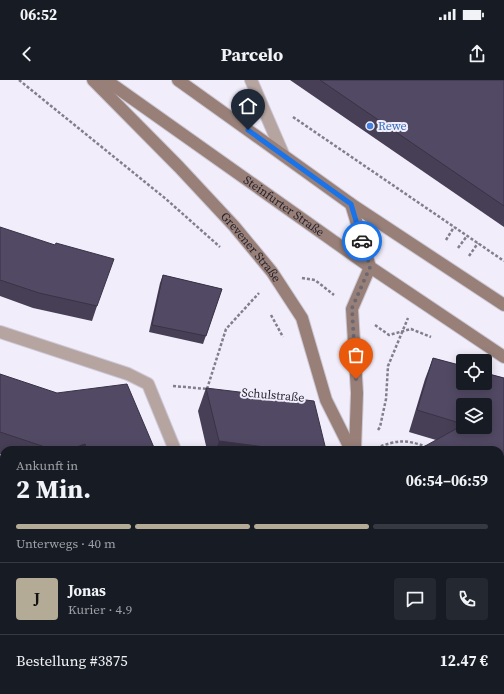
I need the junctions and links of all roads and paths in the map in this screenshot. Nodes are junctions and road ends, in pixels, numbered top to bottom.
1 (93, 80) edge
2 (106, 80) edge
3 (178, 80) edge
4 (251, 80) edge
5 (291, 116) dead end
6 (283, 154) junction
7 (351, 204) junction
8 (504, 261) edge
9 (370, 267) junction
10 (260, 293) dead end
11 (504, 304) edge
12 (352, 308) junction
13 (403, 330) junction
14 (0, 332) edge
15 (432, 337) dead end
16 (504, 357) edge
17 (148, 384) junction
18 (207, 389) junction
19 (214, 390) edge
20 (237, 392) edge
21 (326, 400) junction
22 (376, 433) dead end
23 (173, 446) edge
24 (349, 446) edge
25 (355, 446) edge
26 (382, 446) edge
27 (423, 446) edge

1 - 21 main road, Grevener Straße
2 - 9 main road, Steinfurter Straße
3 - 6 main road
4 - 6 street
5 - 8 path
6 - 7 main road
7 - 9 main road
7 - 11 main road
9 - 12 main road
9 - 16 main road, Steinfurter Straße
10 - 18 path
12 - 13 path
12 - 25 main road
13 - 15 path
13 - 22 path
14 - 17 street
17 - 18 path
17 - 23 street
18 - 19 path
20 - 21 path, Schulstraße
21 - 24 main road, Grevener Straße
26 - 27 path

